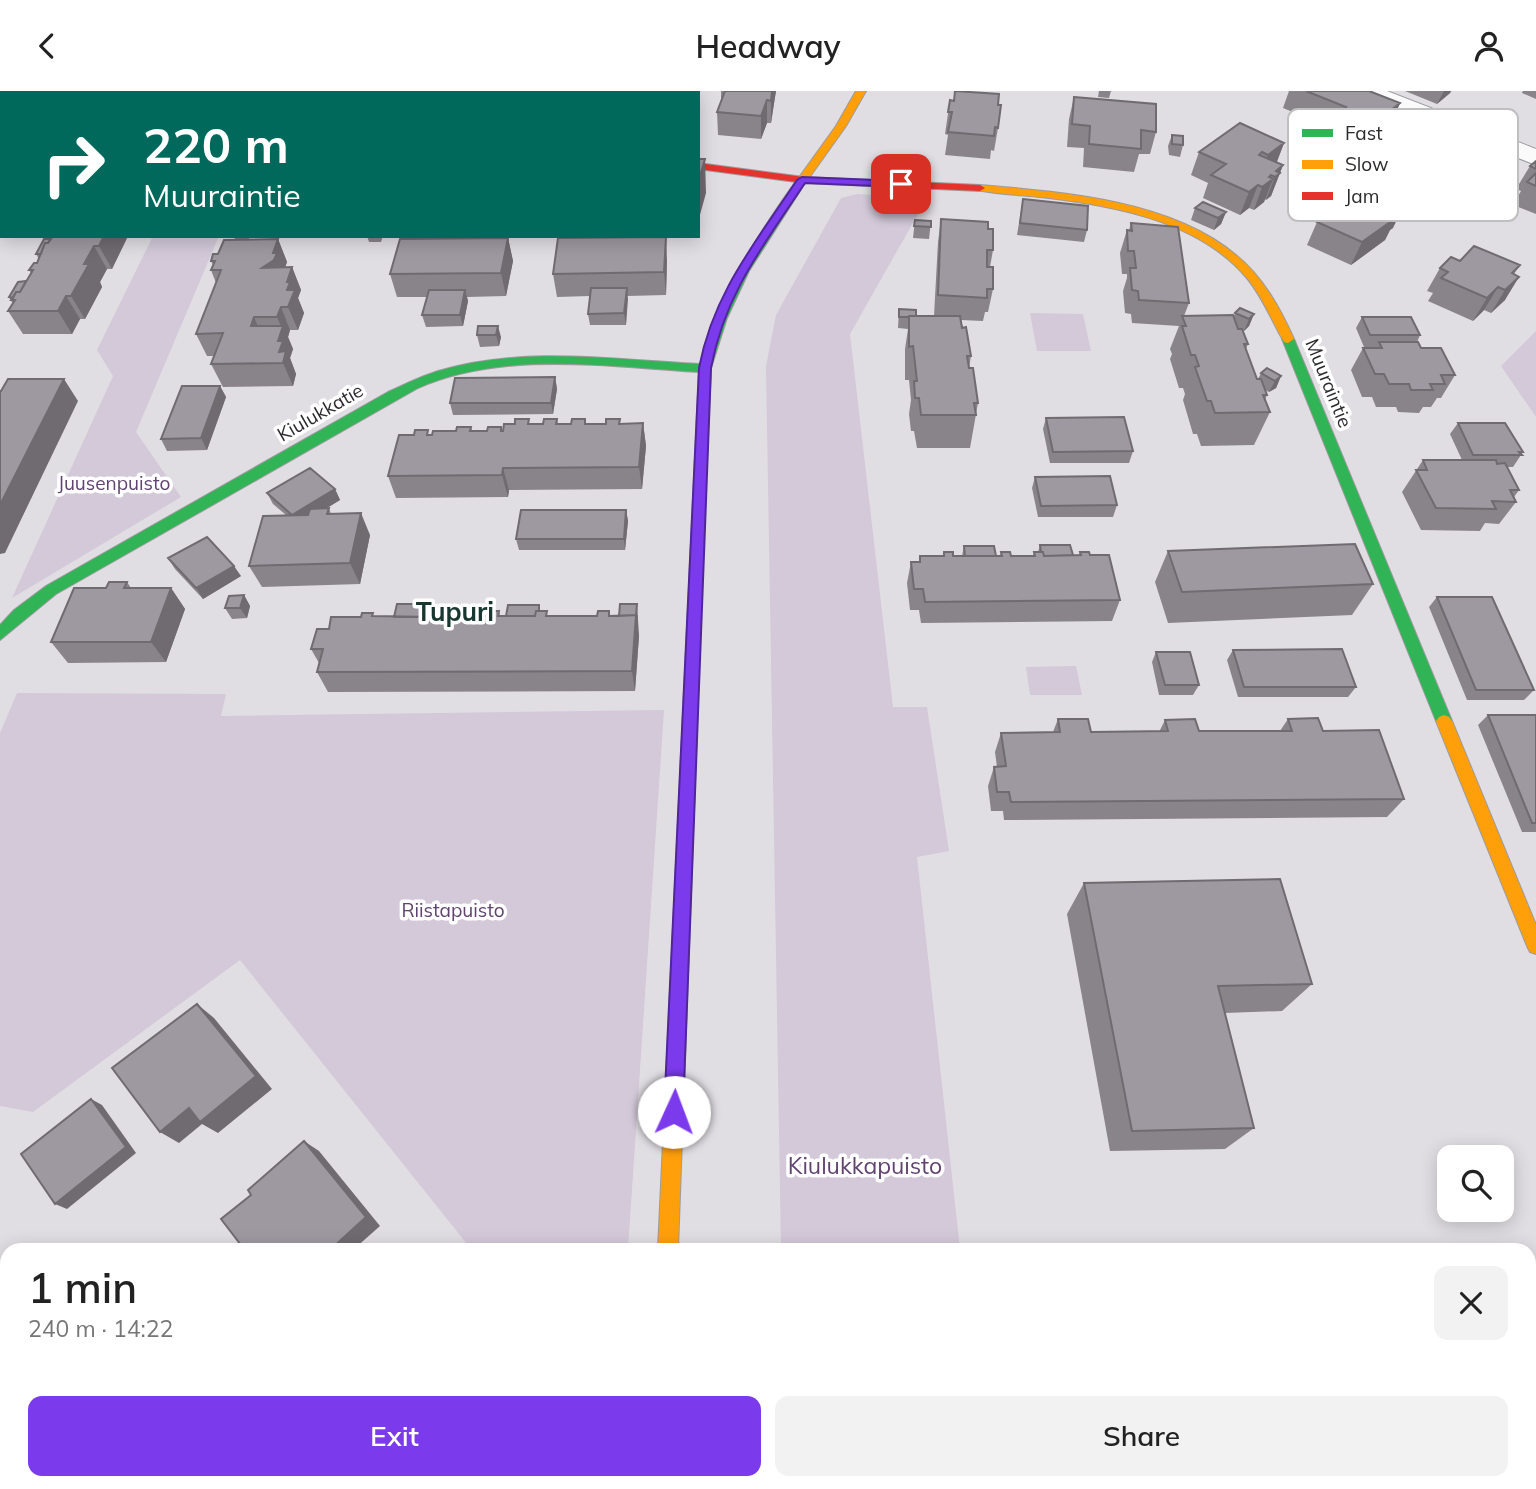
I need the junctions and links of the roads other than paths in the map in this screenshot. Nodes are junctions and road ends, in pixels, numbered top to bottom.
1 (862, 91) edge
2 (1366, 91) edge
3 (1412, 109) edge
4 (1518, 150) edge
5 (1536, 157) edge
6 (700, 166) edge
7 (802, 180) junction
8 (705, 368) junction
9 (0, 634) edge
10 (1536, 946) edge
11 (668, 1243) edge

1 - 7 street
2 - 3 street
4 - 5 street
6 - 7 street, Muuraintie
7 - 8 street
7 - 10 street, Muuraintie
8 - 9 street, Kiulukkatie
8 - 11 street

